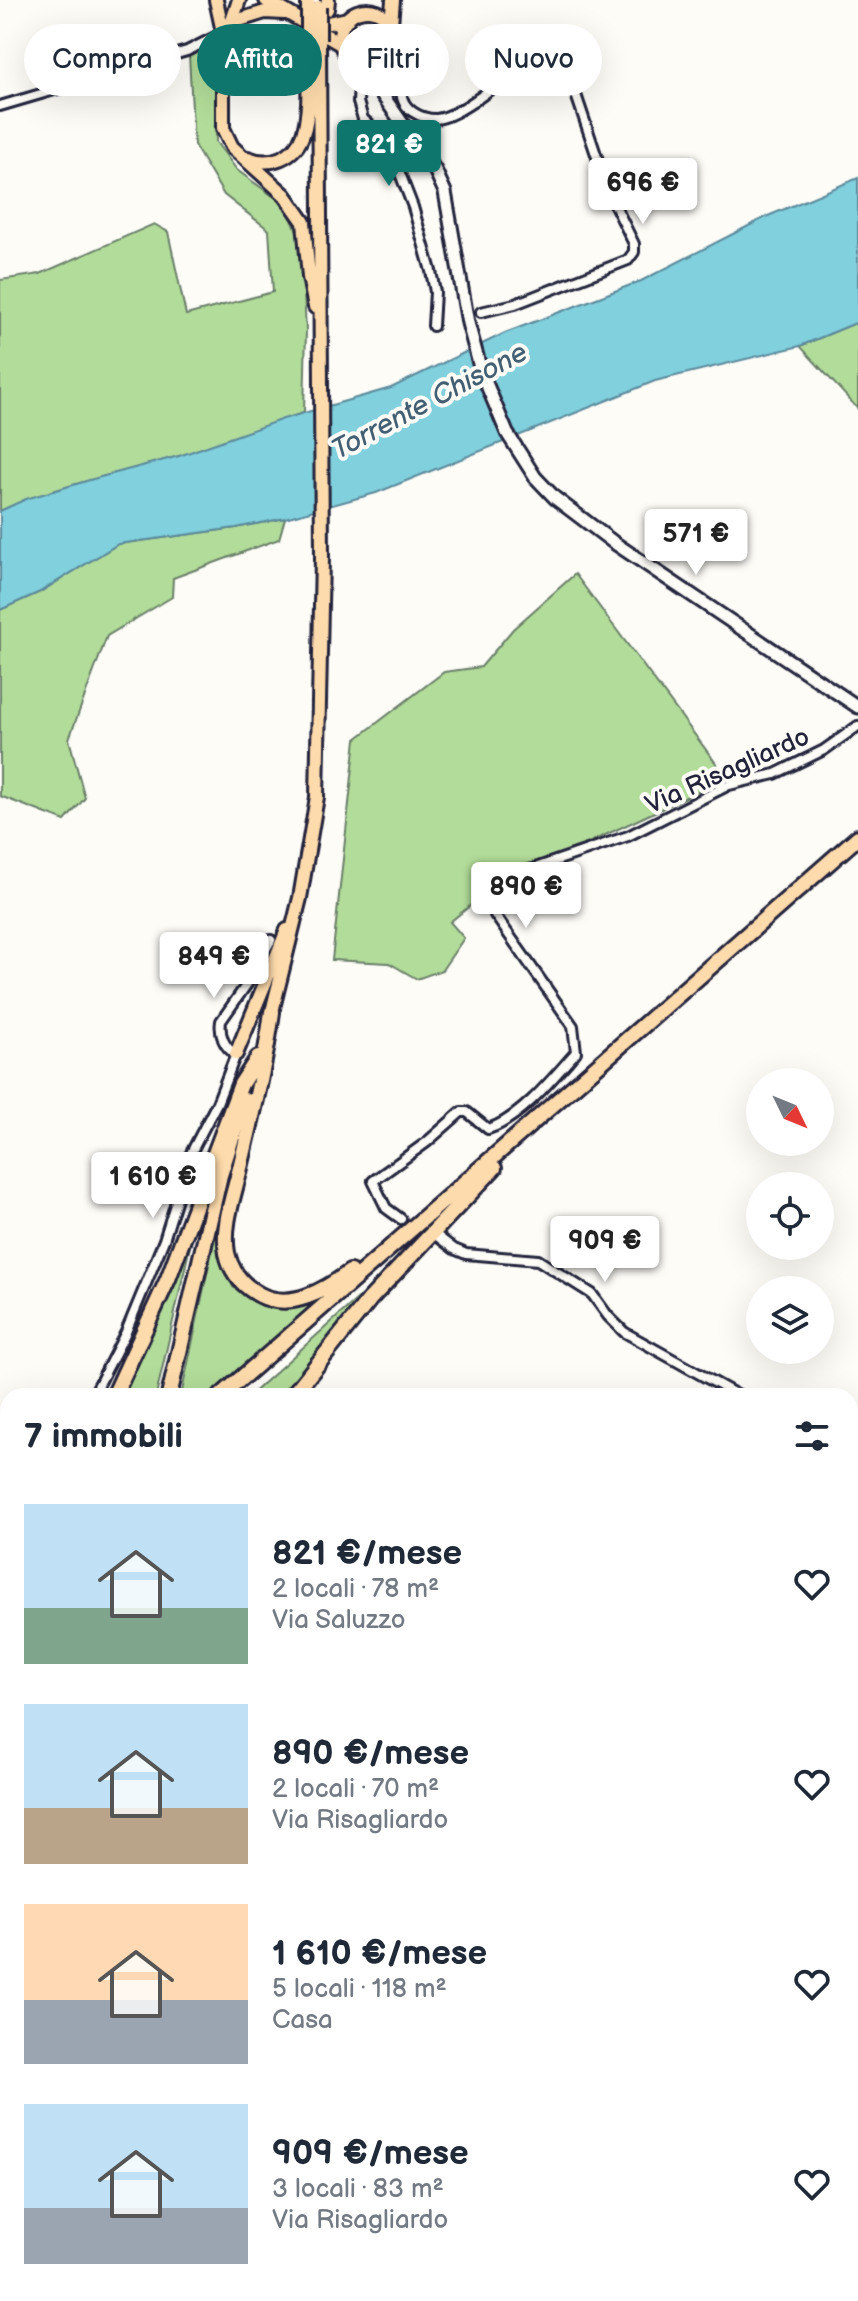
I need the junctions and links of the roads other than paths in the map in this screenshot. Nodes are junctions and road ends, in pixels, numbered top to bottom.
1 (239, 0) edge
2 (266, 0) edge
3 (375, 0) edge
4 (393, 0) edge
5 (218, 1) edge
6 (318, 3) edge
7 (364, 10) junction
8 (287, 14) junction
9 (348, 19) junction
10 (233, 22) joint
11 (222, 24) edge
12 (301, 24) edge
13 (317, 24) edge
14 (345, 24) edge
15 (388, 24) edge
16 (393, 24) edge
17 (322, 33) edge
18 (197, 46) edge
19 (223, 96) edge
20 (309, 96) edge
21 (319, 96) edge
22 (358, 96) edge
23 (384, 96) edge
24 (401, 96) edge
25 (0, 106) edge
26 (239, 155) junction
27 (481, 312) dead end
28 (433, 326) dead end
29 (321, 337) junction
30 (858, 707) edge
31 (858, 726) edge
32 (858, 837) edge
33 (858, 848) edge
34 (836, 862) junction
35 (300, 898) junction
36 (790, 902) junction
37 (271, 940) dead end
38 (272, 1012) junction
39 (236, 1054) junction
40 (258, 1058) junction
41 (494, 1168) junction
42 (479, 1170) junction
43 (401, 1219) dead end
44 (437, 1236) dead end
45 (97, 1388) edge
46 (118, 1388) edge
47 (171, 1388) edge
48 (230, 1388) edge
49 (243, 1388) edge
50 (299, 1388) edge
51 (725, 1388) edge

1 - 10 main road
2 - 8 main road
3 - 7 main road
4 - 16 main road
5 - 11 main road
6 - 13 main road, bridge
7 - 9 main road
7 - 15 main road
8 - 10 main road
8 - 12 main road
9 - 14 main road
9 - 17 main road
18 - 25 street
19 - 26 main road
20 - 26 main road
21 - 29 main road
22 - 28 street
23 - 30 main road
24 - 27 street
26 - 29 main road
29 - 35 main road
31 - 43 street, Via Risagliardo
32 - 34 highway
33 - 34 highway
34 - 36 highway
35 - 38 main road
35 - 39 main road
36 - 41 highway
36 - 42 highway
37 - 39 street
38 - 40 main road
38 - 42 highway
39 - 45 street
40 - 46 highway
40 - 47 highway
41 - 49 highway
41 - 50 highway
42 - 48 highway
44 - 51 street

